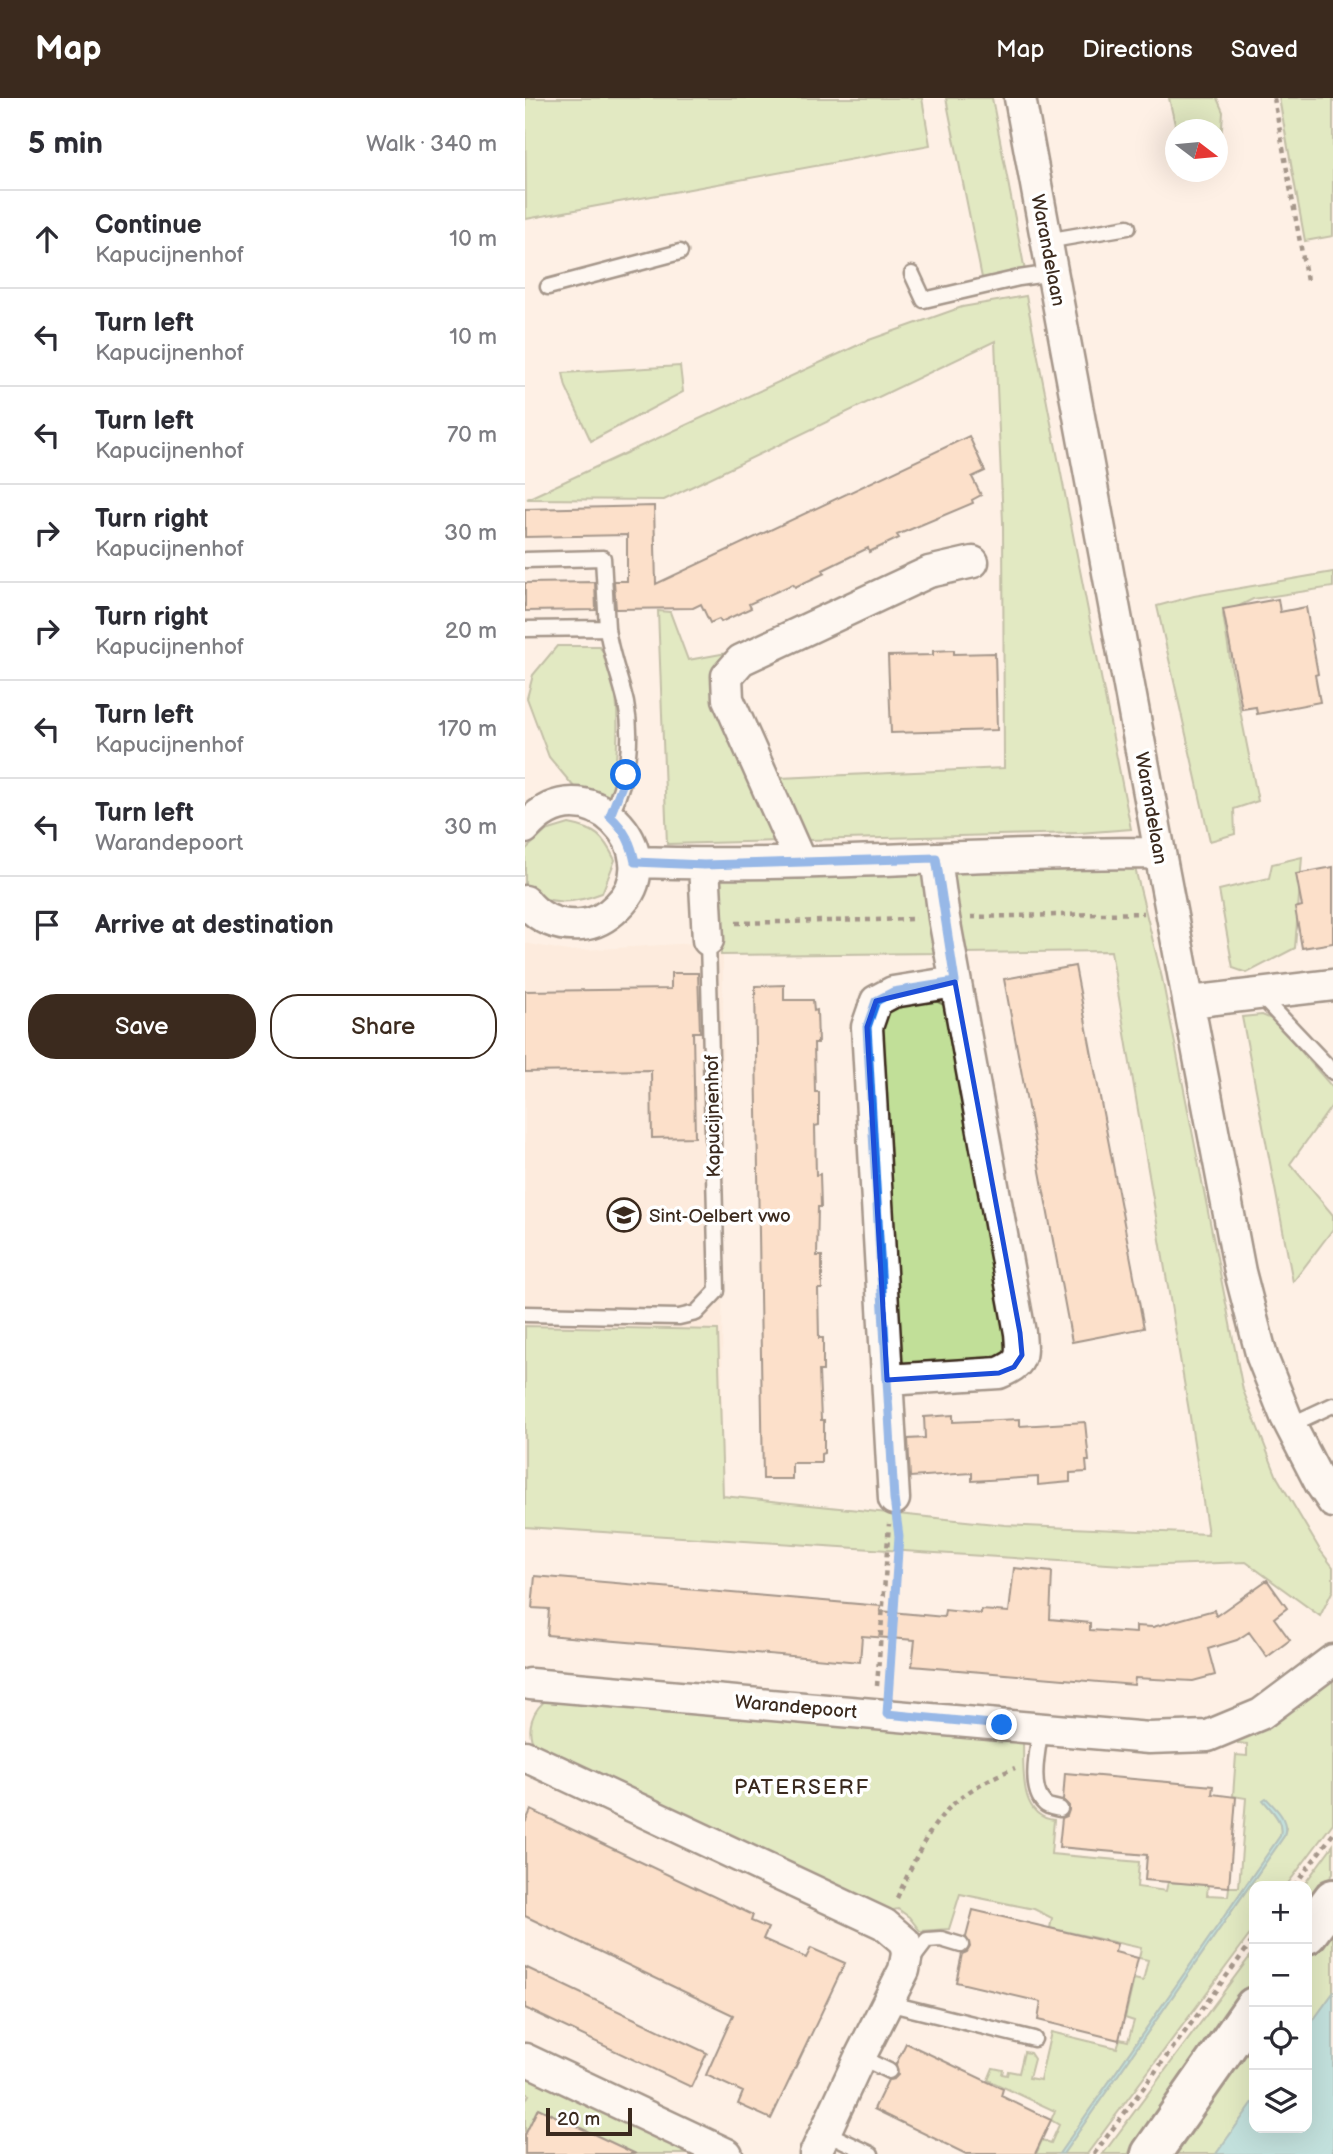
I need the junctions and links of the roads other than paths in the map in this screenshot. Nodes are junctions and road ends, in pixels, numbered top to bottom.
1 (1020, 98) edge
2 (1128, 227) dead end
3 (1047, 241) junction
4 (680, 252) dead end
5 (1053, 273) junction
6 (912, 274) dead end
7 (548, 287) dead end
8 (525, 561) edge
9 (973, 562) dead end
10 (607, 628) junction
11 (525, 629) edge
12 (610, 816) junction
13 (525, 828) edge
14 (1160, 853) junction
15 (936, 858) junction
16 (800, 861) junction
17 (635, 862) junction
18 (704, 865) junction
19 (525, 901) edge
20 (708, 940) joint
21 (955, 982) junction
22 (1333, 985) edge
23 (1258, 993) junction
24 (1190, 1002) junction
25 (1333, 1072) edge
26 (525, 1314) edge
27 (887, 1380) junction
28 (1333, 1405) edge
29 (1290, 1425) junction
30 (894, 1499) road end
31 (1333, 1502) edge
32 (1333, 1660) edge
33 (527, 1690) edge
34 (1041, 1728) junction
35 (525, 1756) edge
36 (1061, 1810) dead end
37 (1333, 1899) edge
38 (1312, 1927) edge
39 (961, 1945) dead end
40 (904, 1970) junction
41 (887, 2003) junction
42 (1249, 2014) edge
43 (1034, 2039) dead end
44 (860, 2057) junction
45 (525, 2059) edge
46 (889, 2071) dead end
47 (820, 2143) edge
48 (727, 2154) edge
49 (871, 2154) edge
50 (1151, 2154) edge

1 - 3 street, Warandelaan
2 - 3 lane
3 - 5 street, Warandelaan
4 - 7 lane
5 - 6 lane
5 - 14 street, Warandelaan
8 - 10 lane
9 - 16 street
10 - 11 lane
10 - 12 lane
12 - 13 street
12 - 17 street
14 - 15 street
14 - 24 street, Warandelaan
15 - 16 street
15 - 21 street
16 - 18 street
17 - 18 street
17 - 19 street
18 - 20 street, Kapucijnenhof
20 - 26 lane, Kapucijnenhof
21 - 27 street
21 - 27 street
22 - 23 street
23 - 24 street
23 - 25 lane
24 - 29 street, Warandelaan
27 - 30 street
28 - 29 lane
29 - 31 street, Warandelaan
32 - 34 street, Warandepoort
33 - 34 street, Warandepoort
34 - 36 lane
35 - 40 street
37 - 38 street
39 - 40 lane
40 - 41 street
41 - 43 lane
41 - 44 street
42 - 50 street
44 - 46 lane
44 - 47 street
45 - 48 street
47 - 49 lane

